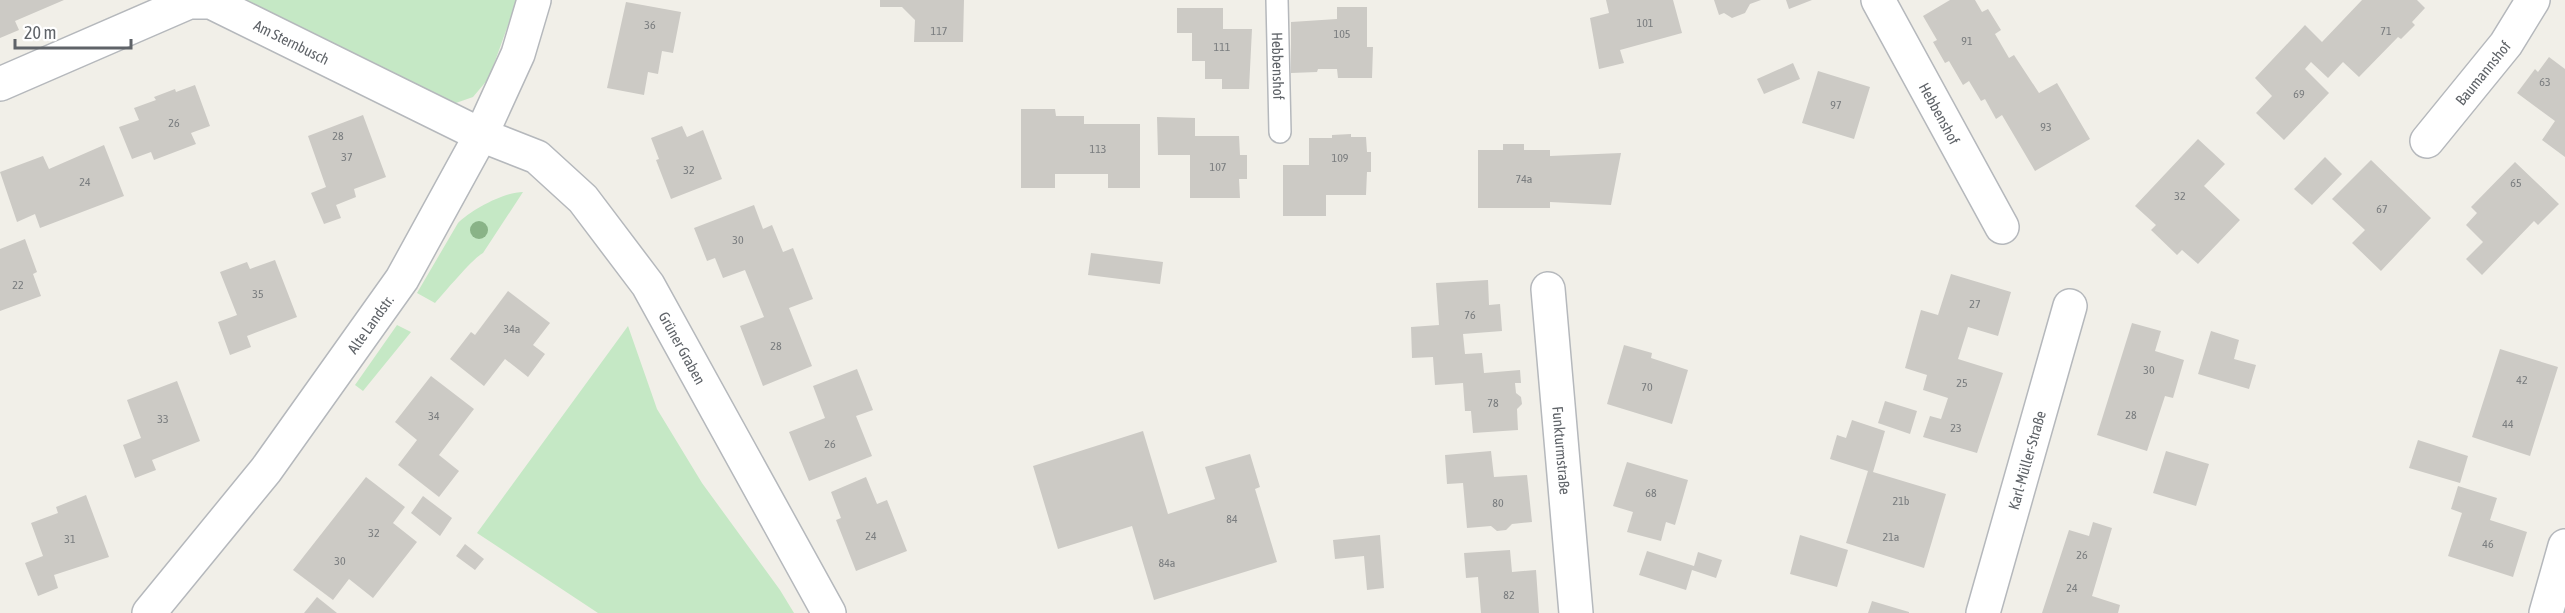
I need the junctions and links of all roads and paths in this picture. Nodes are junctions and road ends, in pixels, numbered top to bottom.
1 (534, 0) edge
2 (1277, 0) edge
3 (1878, 0) edge
4 (2533, 0) edge
5 (0, 84) edge
6 (1280, 132) dead end
7 (481, 135) junction
8 (2427, 141) dead end
9 (2002, 226) dead end
10 (1548, 289) dead end
11 (2070, 306) dead end
12 (2565, 546) edge
13 (149, 613) edge
14 (829, 613) edge
15 (1576, 613) edge
16 (1983, 613) edge
17 (2546, 613) edge

1 - 7 street, Alte Landstr.
2 - 6 lane, Hebbenshof
3 - 9 street, Hebbenshof
4 - 8 street, Baumannshof
5 - 7 street, Am Sternbusch
7 - 13 street, Alte Landstr.
7 - 14 street, Grüner Graben
10 - 15 street, Funkturmstraße
11 - 16 street, Karl-Müller-Straße
12 - 17 street

